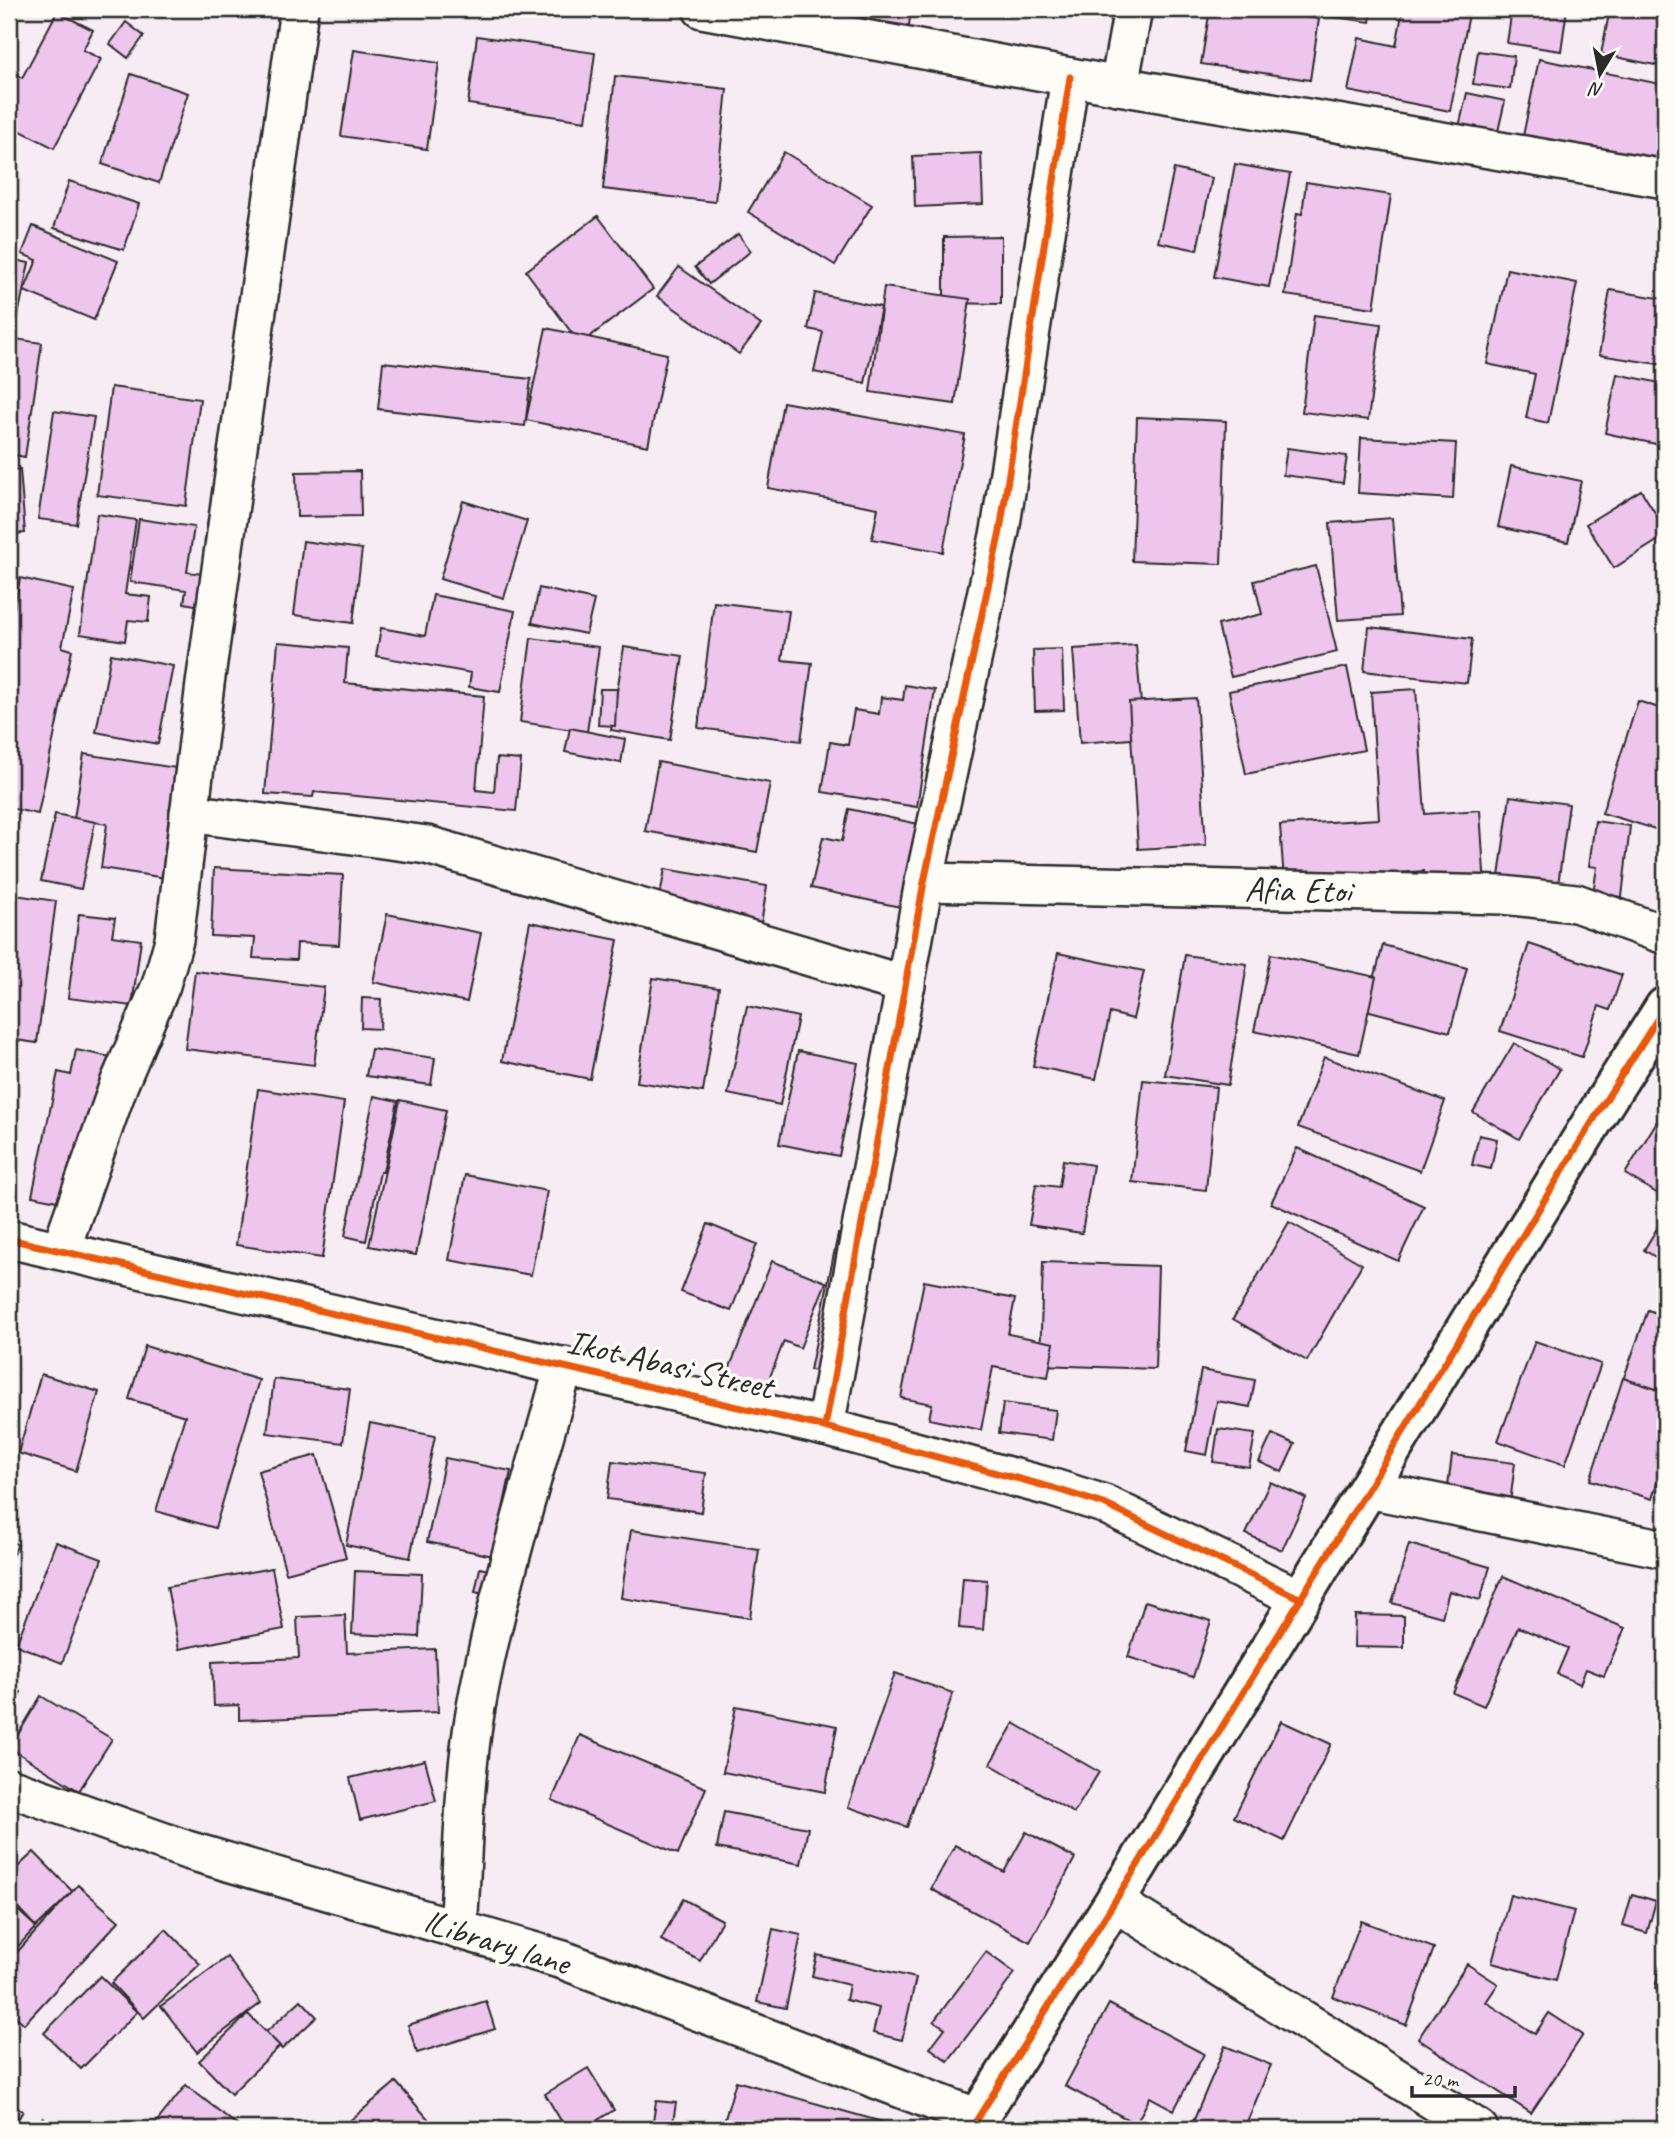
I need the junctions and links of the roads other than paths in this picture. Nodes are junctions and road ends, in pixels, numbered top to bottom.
1 (299, 9) edge
2 (702, 9) edge
3 (1133, 9) edge
4 (1070, 77) junction
5 (1119, 86) junction
6 (1665, 179) edge
7 (190, 813) junction
8 (925, 882) junction
9 (1665, 935) edge
10 (906, 985) junction
11 (1665, 1007) edge
12 (12, 1249) edge
13 (61, 1250) junction
14 (564, 1366) junction
15 (825, 1427) junction
16 (1368, 1489) junction
17 (1665, 1549) edge
18 (1301, 1599) junction
19 (9, 1787) edge
20 (1114, 1902) junction
21 (457, 1930) junction
22 (975, 2124) edge
23 (1479, 2129) edge

1 - 7 street
2 - 4 street
3 - 5 street
4 - 5 street
4 - 8 street
5 - 6 street
7 - 10 street
7 - 13 street
8 - 9 street, Afia Etoi
8 - 10 street
10 - 15 street
11 - 16 street
12 - 13 street, Ikot Abasi Street
13 - 14 street, Ikot Abasi Street
14 - 15 street, Ikot Abasi Street
14 - 21 street
15 - 18 street, Ikot Abasi Street
16 - 17 street
16 - 18 street
18 - 20 street
19 - 21 street, lLibrary lane
20 - 22 street
20 - 23 street
21 - 22 street, lLibrary lane

